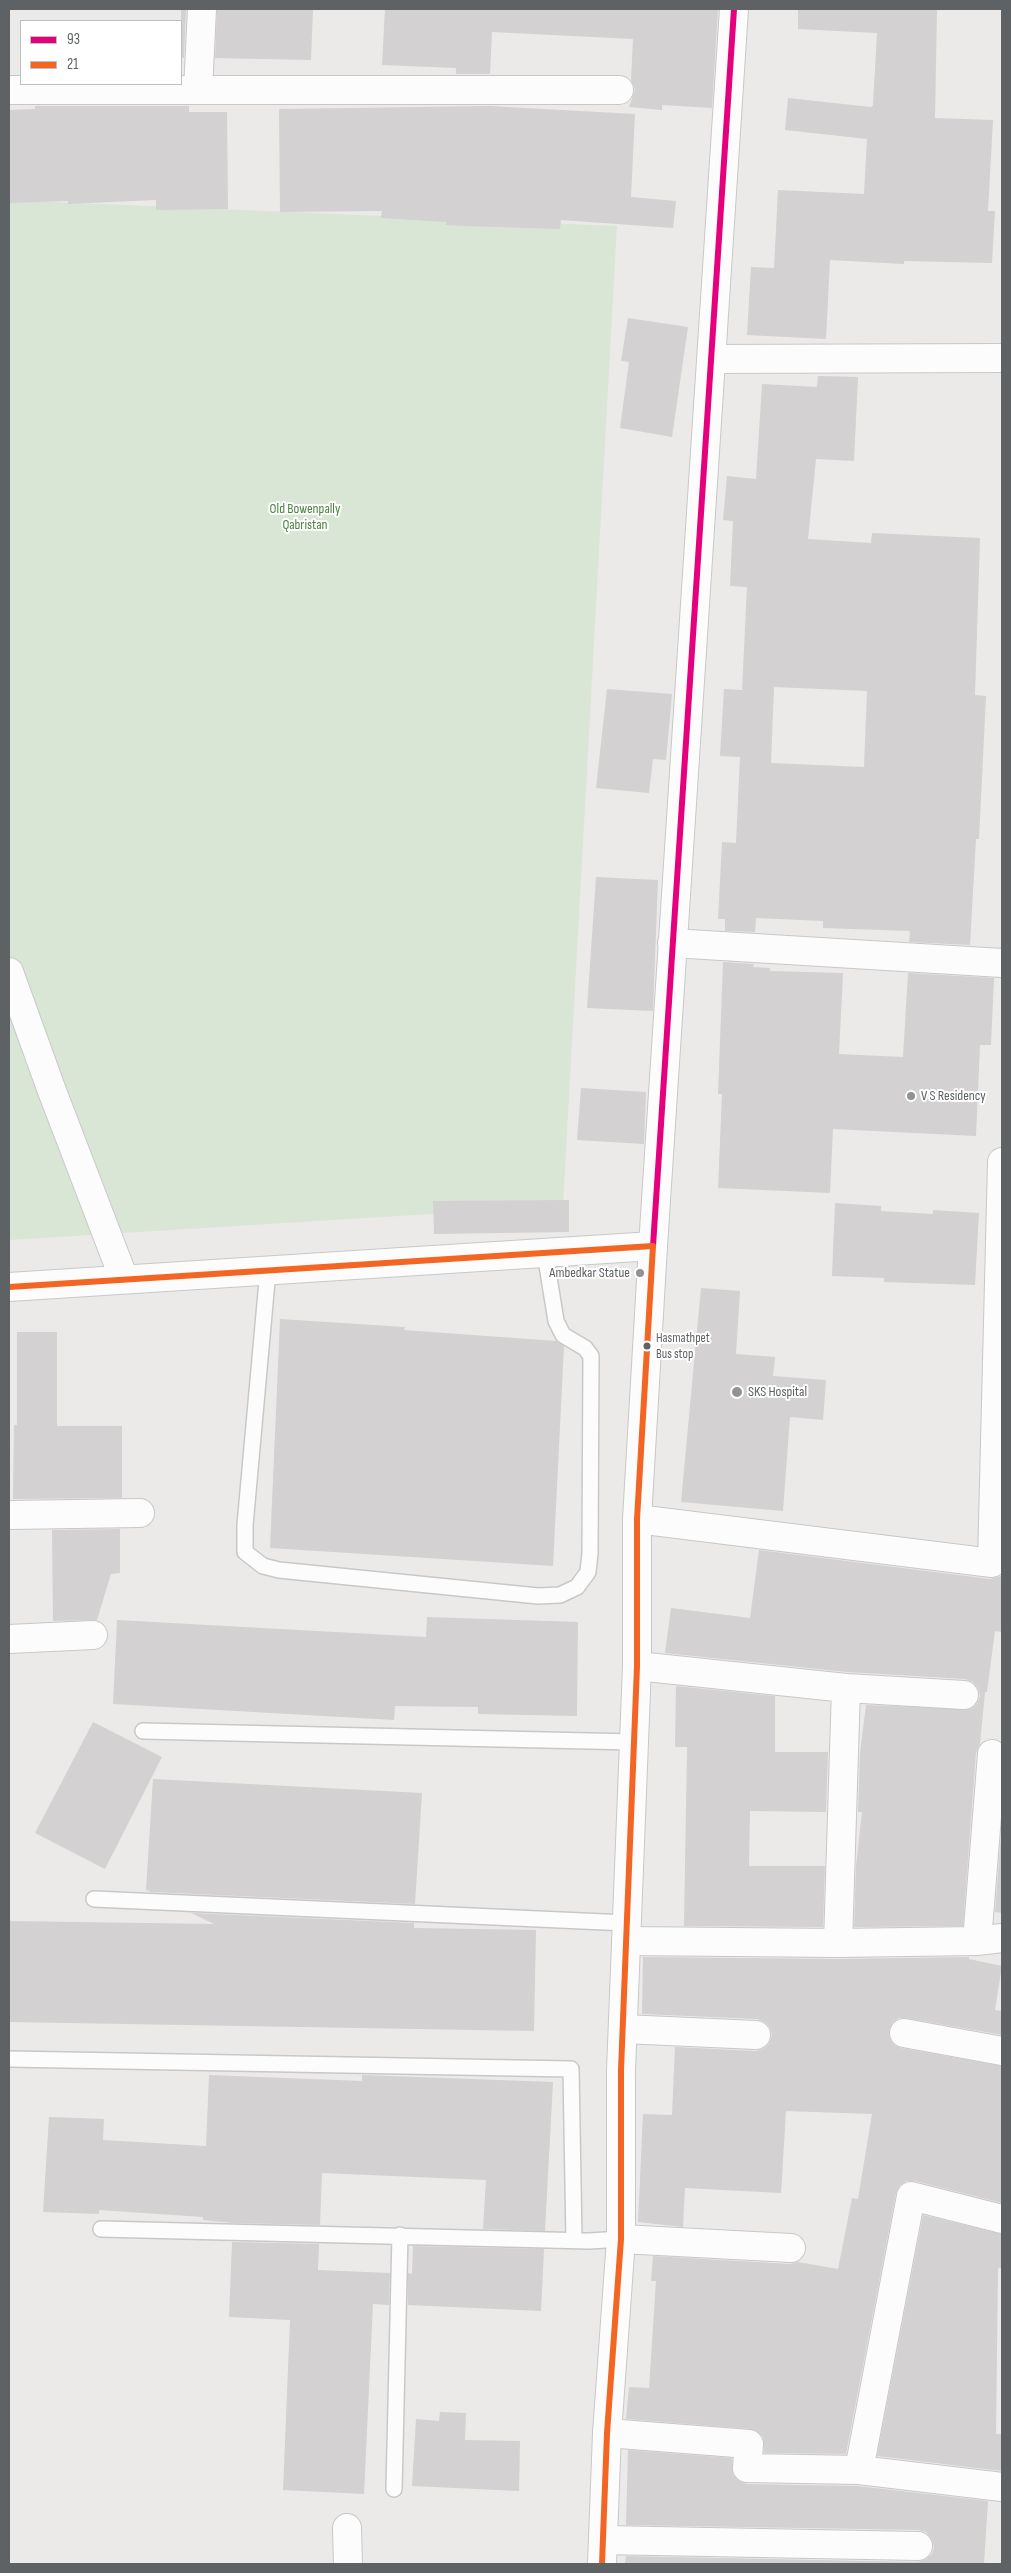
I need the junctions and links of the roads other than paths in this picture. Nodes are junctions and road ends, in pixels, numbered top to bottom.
1 (202, 9) edge
2 (734, 9) edge
3 (9, 90) edge
4 (198, 90) junction
5 (618, 90) dead end
6 (1002, 358) edge
7 (711, 359) junction
8 (672, 943) junction
9 (1002, 963) edge
10 (9, 972) edge
11 (1002, 1162) edge
12 (653, 1246) junction
13 (545, 1253) junction
14 (268, 1270) junction
15 (124, 1280) junction
16 (9, 1287) edge
17 (140, 1513) dead end
18 (9, 1515) edge
19 (637, 1519) junction
20 (997, 1563) edge
21 (93, 1635) dead end
22 (9, 1639) edge
23 (636, 1666) junction
24 (846, 1688) junction
25 (964, 1695) dead end
26 (144, 1731) dead end
27 (634, 1742) junction
28 (992, 1754) dead end
29 (94, 1899) dead end
30 (626, 1932) junction
31 (989, 1940) edge
32 (838, 1942) junction
33 (623, 2029) junction
34 (904, 2033) dead end
35 (756, 2035) dead end
36 (1002, 2051) edge
37 (9, 2060) edge
38 (1002, 2219) edge
39 (101, 2229) dead end
40 (400, 2235) junction
41 (620, 2239) junction
42 (574, 2240) junction
43 (791, 2248) dead end
44 (607, 2433) junction
45 (859, 2470) junction
46 (1002, 2487) edge
47 (394, 2489) dead end
48 (347, 2528) dead end
49 (918, 2546) dead end
50 (602, 2552) edge
51 (348, 2564) edge

1 - 4 street
2 - 7 street
3 - 4 street
4 - 5 street
6 - 7 street
7 - 8 street
8 - 9 street
8 - 12 street
10 - 15 street
11 - 20 street
12 - 13 street
12 - 19 street
13 - 14 street
13 - 14 lane
14 - 15 street
15 - 16 street
17 - 18 street
19 - 20 street
19 - 23 street
21 - 22 street
23 - 24 street
23 - 27 street
24 - 25 street
24 - 32 street
26 - 27 lane
27 - 30 street
28 - 31 street
29 - 30 lane
30 - 32 street
30 - 33 street
31 - 32 street
33 - 35 street
33 - 41 street
34 - 36 street
37 - 42 lane
38 - 45 street
39 - 40 lane
40 - 42 lane
40 - 47 lane
41 - 42 lane
41 - 43 street
41 - 44 street
44 - 45 street
44 - 50 street
45 - 46 street
48 - 51 street
49 - 50 street

